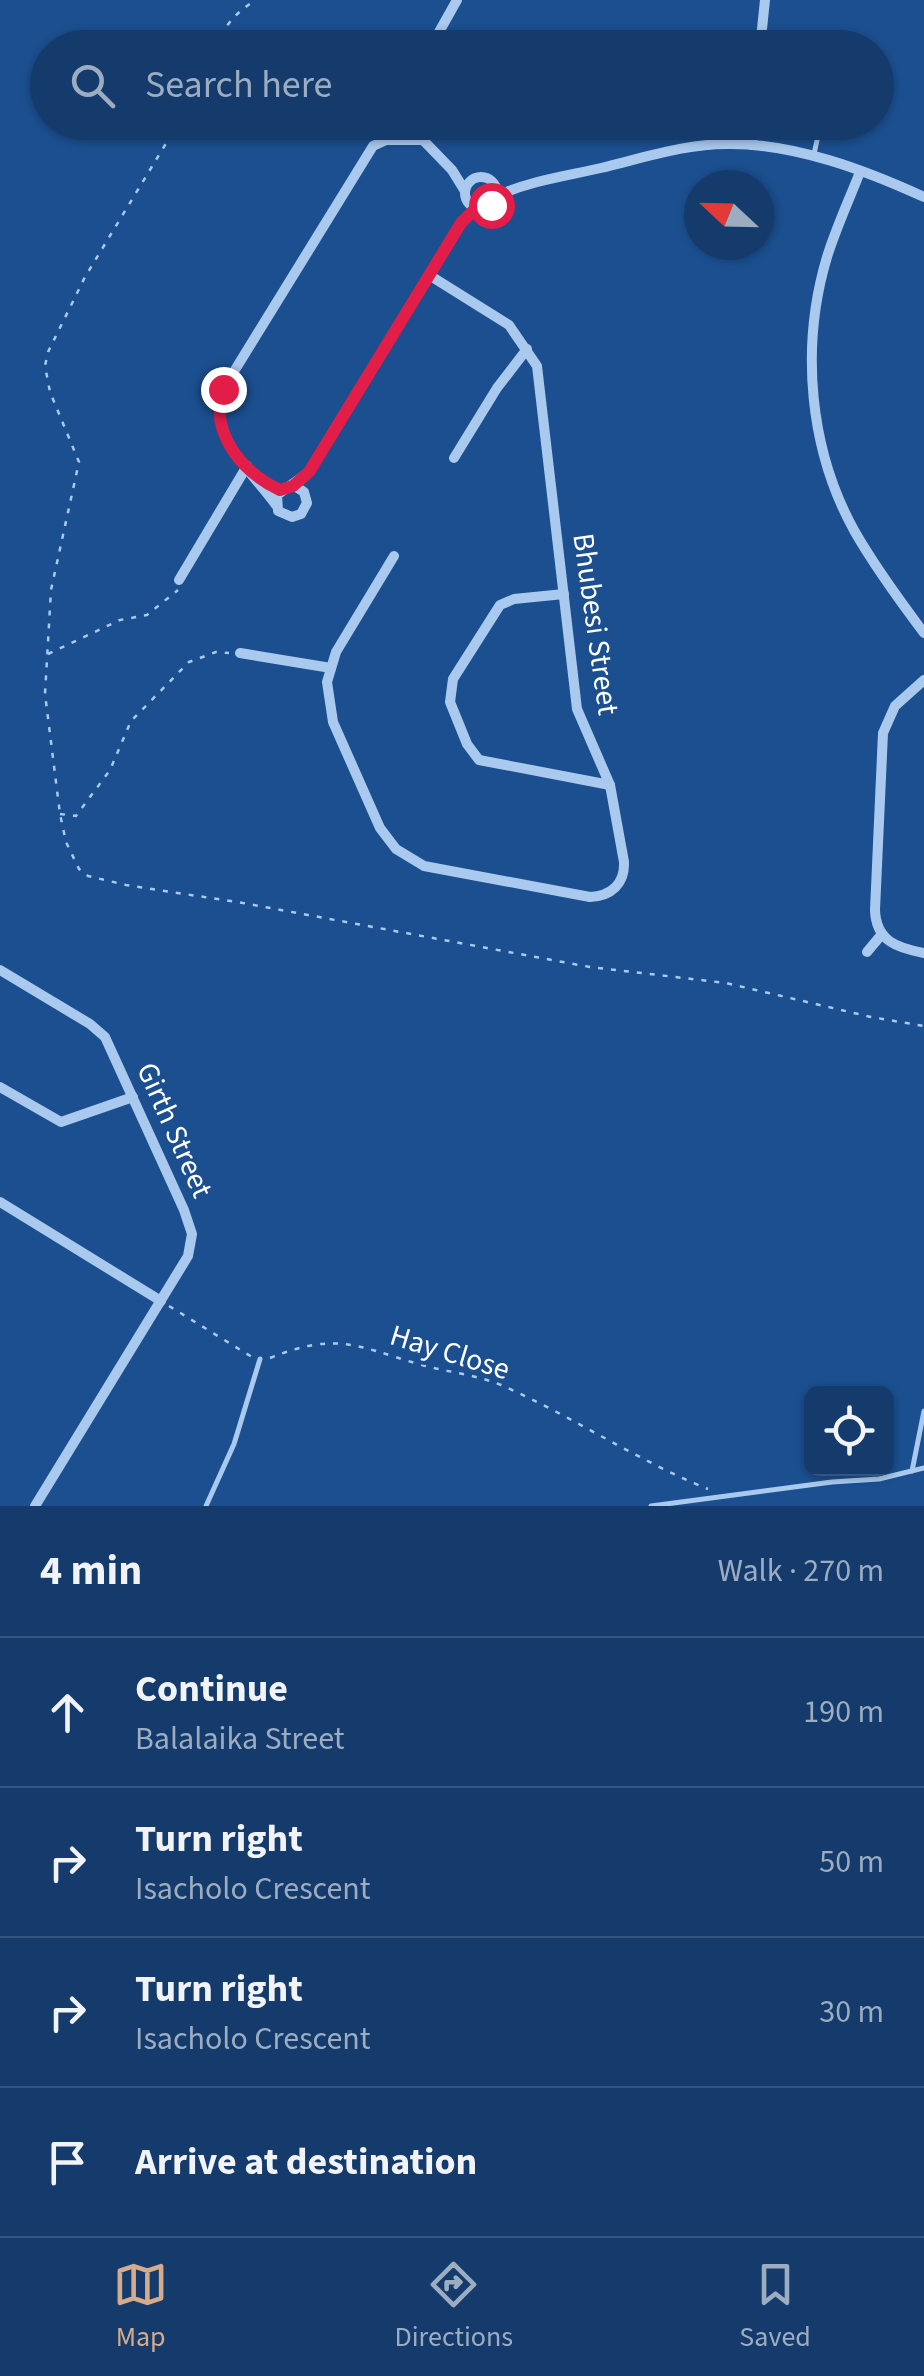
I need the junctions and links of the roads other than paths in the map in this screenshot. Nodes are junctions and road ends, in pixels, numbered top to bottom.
1 (456, 0) edge
2 (765, 0) edge
3 (440, 30) edge
4 (762, 30) edge
5 (386, 140) edge
6 (418, 140) edge
7 (752, 140) edge
8 (817, 140) edge
9 (752, 145) junction
10 (813, 157) junction
11 (452, 170) junction
12 (860, 172) junction
13 (473, 179) junction
14 (492, 181) junction
15 (514, 187) junction
16 (496, 196) junction
17 (924, 197) edge
18 (469, 200) junction
19 (430, 275) junction
20 (527, 348) junction
21 (454, 458) dead end
22 (247, 466) junction
23 (309, 472) junction
24 (258, 480) junction
25 (293, 486) junction
26 (280, 490) junction
27 (305, 494) junction
28 (276, 505) junction
29 (394, 556) dead end
30 (178, 580) road end
31 (564, 594) junction
32 (924, 634) edge
33 (240, 654) road end
34 (330, 668) junction
35 (924, 680) edge
36 (610, 785) junction
37 (882, 934) junction
38 (867, 952) dead end
39 (924, 953) edge
40 (0, 970) edge
41 (0, 1087) edge
42 (132, 1098) junction
43 (0, 1202) edge
44 (161, 1301) junction
45 (260, 1359) road end
46 (924, 1411) edge
47 (924, 1468) edge
48 (912, 1471) junction
49 (35, 1506) edge
50 (206, 1506) edge
51 (651, 1506) edge

1 - 3 street
2 - 4 street
5 - 22 street
6 - 11 street
7 - 9 street
8 - 10 lane
9 - 10 street
9 - 15 street
10 - 12 street
11 - 13 street
11 - 18 street
12 - 17 street
12 - 32 street
13 - 14 street
13 - 18 street
14 - 15 street
14 - 16 street
15 - 16 street
16 - 18 street
18 - 19 street
19 - 20 street, Bhubesi Street
19 - 23 street
20 - 21 street
20 - 31 street, Bhubesi Street
22 - 24 street
22 - 30 street
23 - 25 street
23 - 27 street
24 - 26 street
24 - 28 street
25 - 26 street
25 - 27 street
26 - 28 street
27 - 28 street
29 - 34 street, Bhubesi Street
31 - 36 street, Bhubesi Street
31 - 36 street
33 - 34 street
34 - 36 street, Bhubesi Street
35 - 37 street
37 - 38 street
37 - 39 street
40 - 42 street, Girth Street
41 - 42 street
42 - 44 street, Girth Street
43 - 44 street
44 - 49 street, Girth Street
45 - 50 lane
46 - 48 lane
47 - 48 lane
48 - 51 lane

